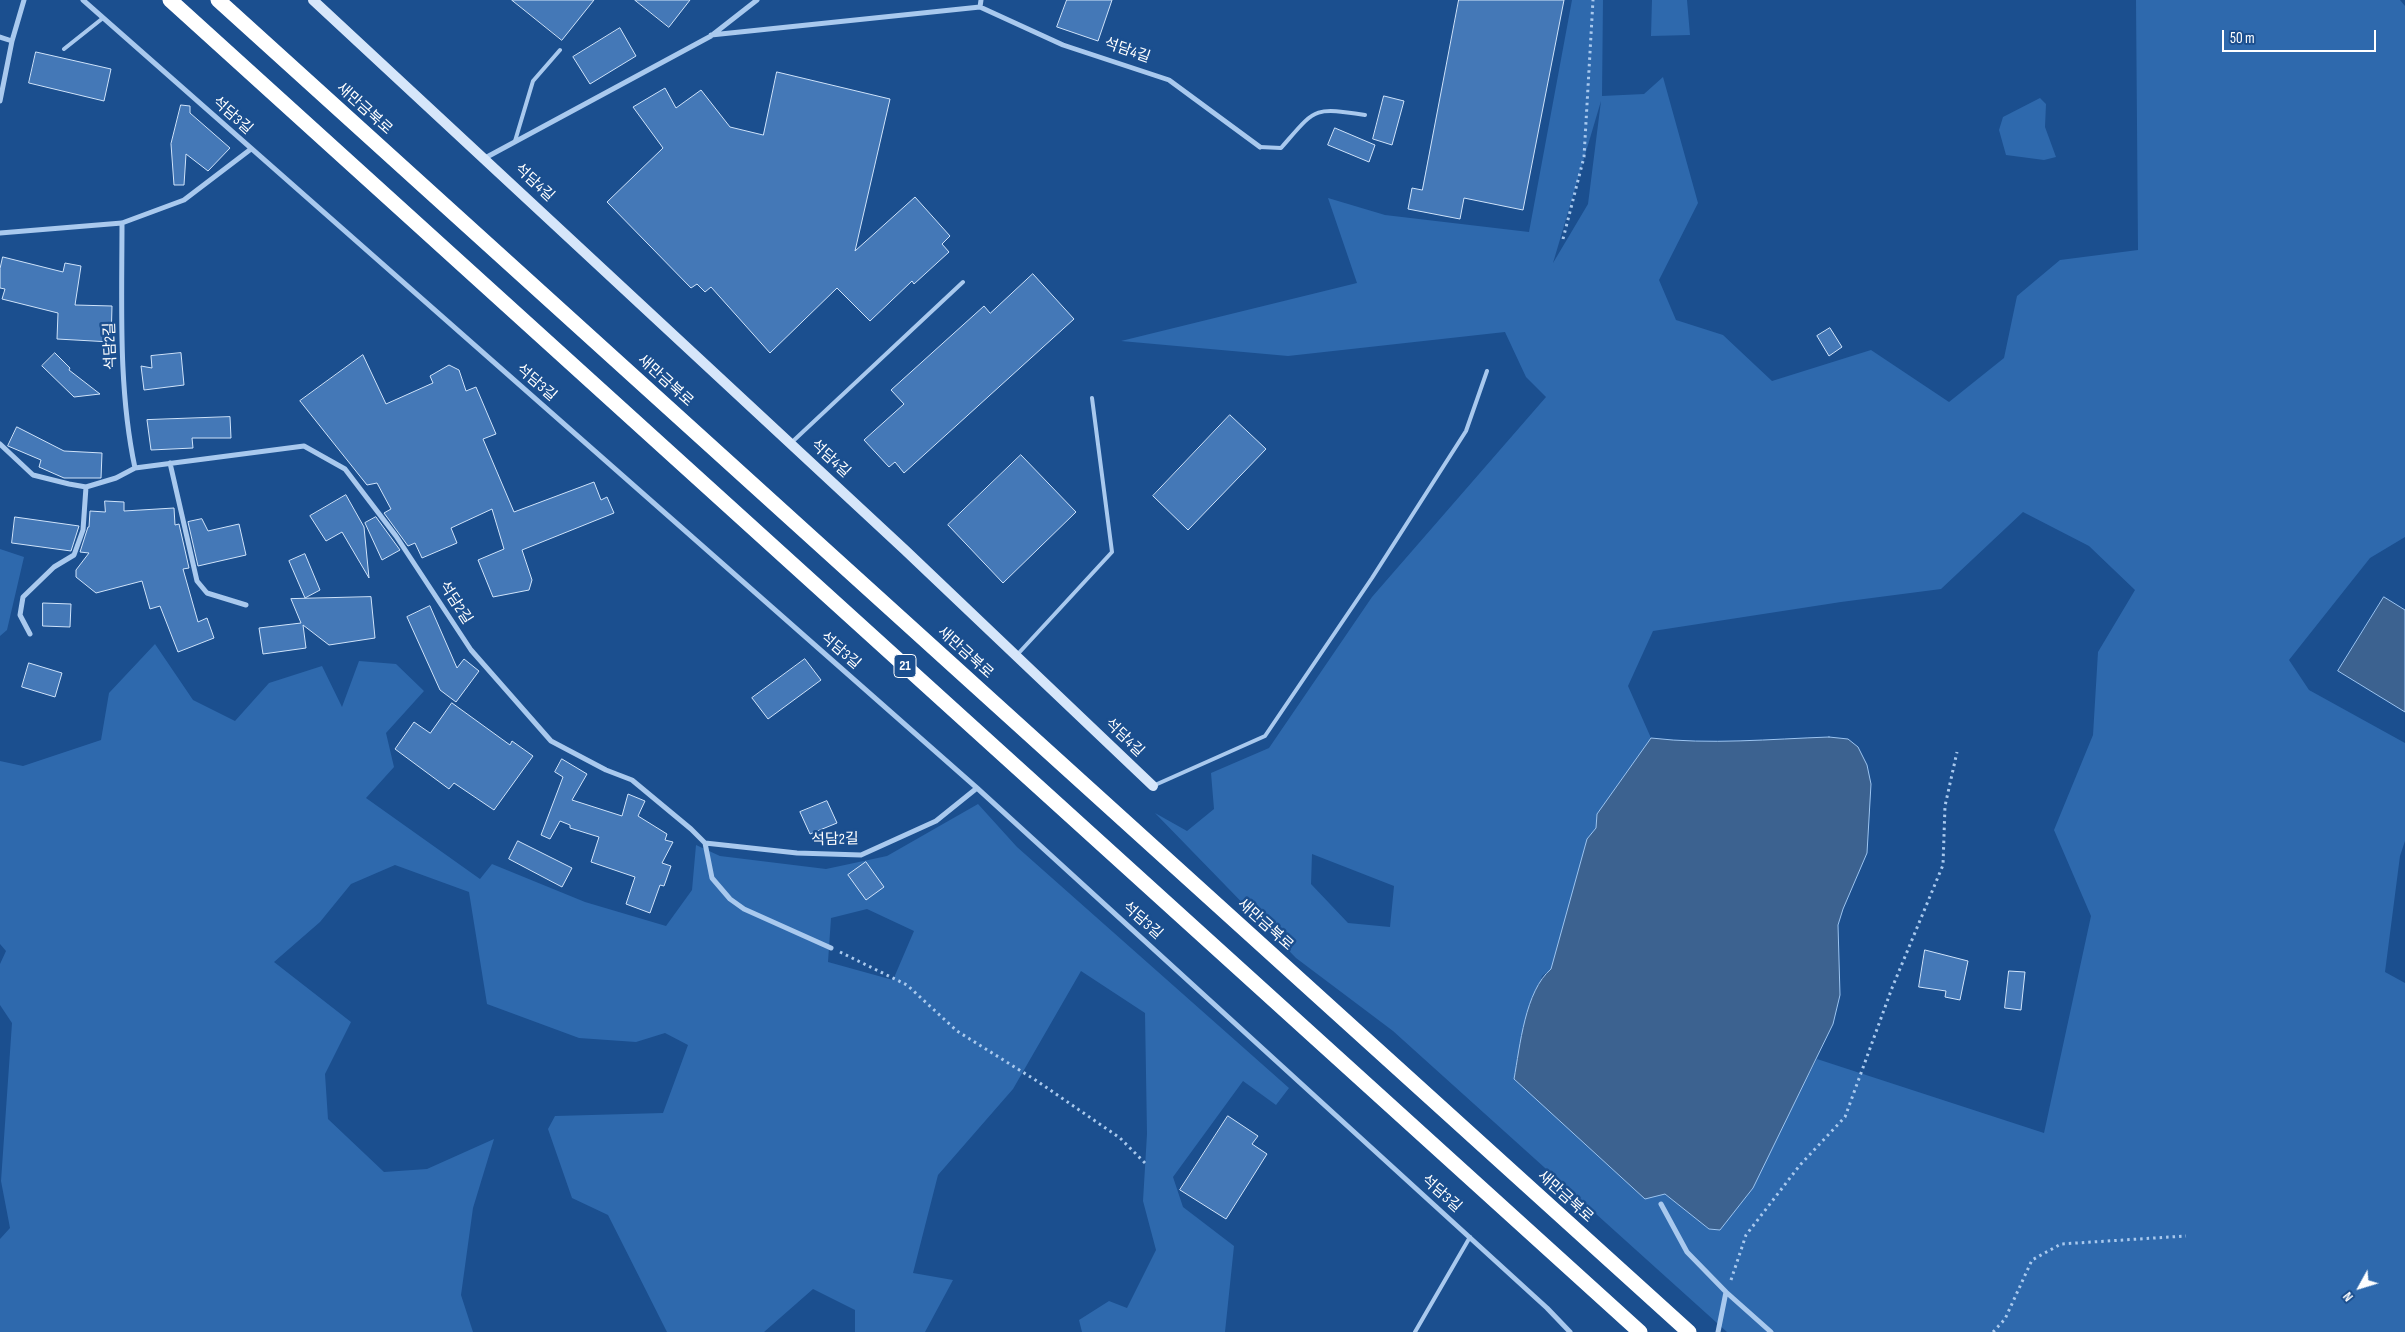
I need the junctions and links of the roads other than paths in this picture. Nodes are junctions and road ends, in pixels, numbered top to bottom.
1 (24, 0) edge
2 (83, 0) edge
3 (170, 0) edge
4 (218, 0) edge
5 (313, 0) edge
6 (757, 0) edge
7 (981, 0) edge
8 (980, 7) junction
9 (103, 18) junction
10 (711, 36) junction
11 (0, 37) edge
12 (12, 40) junction
13 (64, 49) dead end
14 (560, 50) dead end
15 (0, 102) edge
16 (1365, 115) dead end
17 (515, 142) junction
18 (1260, 147) joint
19 (251, 150) junction
20 (485, 158) junction
21 (122, 223) junction
22 (0, 233) edge
23 (963, 282) dead end
24 (1487, 372) dead end
25 (1092, 398) dead end
26 (790, 443) junction
27 (0, 444) edge
28 (170, 463) junction
29 (135, 468) junction
30 (86, 487) junction
31 (246, 604) dead end
32 (30, 634) dead end
33 (1016, 656) junction
34 (1153, 786) joint
35 (977, 788) junction
36 (705, 843) junction
37 (831, 948) road end
38 (1660, 1204) dead end
39 (1470, 1237) junction
40 (1726, 1292) junction
41 (1415, 1332) edge
42 (1570, 1332) edge
43 (1640, 1332) edge
44 (1689, 1332) edge
45 (1718, 1332) edge
46 (1771, 1332) edge

1 - 12 street
2 - 9 street, 석담3길
3 - 43 highway, 21
4 - 44 highway, 새만금북로 / 21
5 - 20 street, 석담4길
6 - 10 street, 석담4길
7 - 8 street
8 - 10 street
8 - 18 street, 석담4길
9 - 13 lane
9 - 19 street, 석담3길
10 - 17 street, 석담4길
11 - 12 street
12 - 15 street
14 - 17 lane
16 - 18 lane
17 - 20 street, 석담4길
19 - 21 street
19 - 35 street, 석담3길
20 - 26 street, 석담4길
21 - 22 street
21 - 29 street, 석담2길
23 - 26 lane
24 - 34 lane
25 - 33 lane
26 - 33 street, 석담4길
27 - 30 street, 석담2길
28 - 29 street, 석담2길
28 - 31 street
28 - 36 street, 석담2길
29 - 30 street, 석담2길
30 - 32 street
33 - 34 street, 석담4길
35 - 36 street, 석담2길
35 - 39 street, 석담3길
36 - 37 street
38 - 40 street
39 - 41 lane
39 - 42 street, 석담3길
40 - 45 street
40 - 46 street

